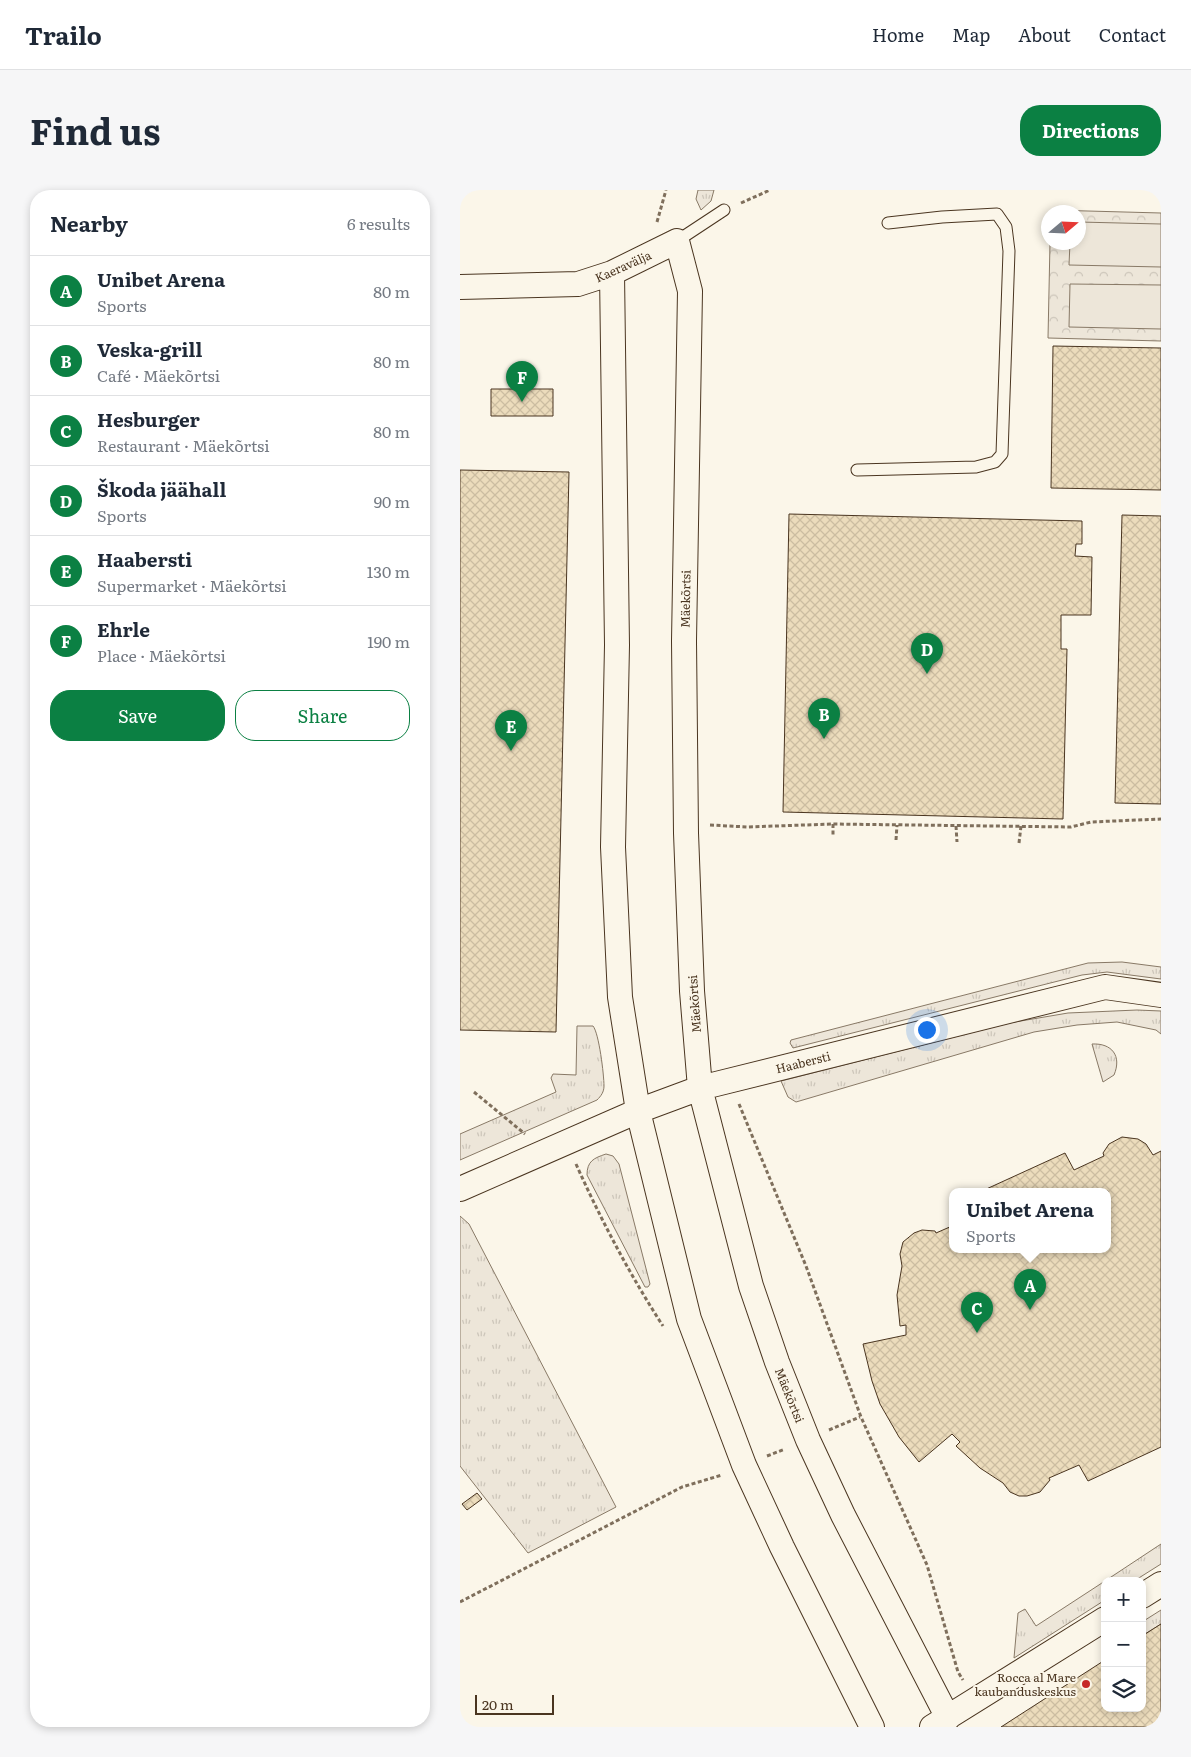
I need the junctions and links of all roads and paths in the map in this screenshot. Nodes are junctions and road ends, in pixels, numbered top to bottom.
1 (666, 190) edge
2 (770, 190) edge
3 (724, 210) joint
4 (888, 223) dead end
5 (652, 228) dead end
6 (677, 241) junction
7 (612, 273) junction
8 (460, 286) edge
9 (857, 470) dead end
10 (1161, 818) edge
11 (833, 824) junction
12 (897, 824) junction
13 (703, 825) dead end
14 (956, 826) junction
15 (1021, 826) junction
16 (833, 837) dead end
17 (896, 840) dead end
18 (957, 842) dead end
19 (1020, 843) dead end
20 (1161, 995) edge
21 (729, 1080) junction
22 (700, 1088) junction
23 (474, 1092) dead end
24 (638, 1111) junction
25 (529, 1138) dead end
26 (574, 1159) dead end
27 (460, 1189) edge
28 (664, 1328) dead end
29 (860, 1417) junction
30 (808, 1440) junction
31 (744, 1465) junction
32 (1161, 1584) edge
33 (1146, 1593) edge
34 (460, 1602) edge
35 (1101, 1622) edge
36 (976, 1700) junction
37 (940, 1722) edge
38 (872, 1727) edge

1 - 5 path
2 - 3 path
3 - 6 lane, Kaeravälja
4 - 9 lane
6 - 7 street, Kaeravälja
6 - 22 street, Mäekõrtsi
7 - 8 street, Kaeravälja
7 - 24 street
10 - 15 path
11 - 12 path
11 - 13 path
11 - 16 path
12 - 14 path
12 - 17 path
14 - 15 path
14 - 18 path
15 - 19 path
20 - 21 street, Haabersti
21 - 22 street, Haabersti
21 - 29 path
22 - 24 street, Haabersti
22 - 30 street, Mäekõrtsi
23 - 25 path
24 - 27 street, Haabersti
24 - 31 street
26 - 28 path
29 - 30 path
29 - 36 path
30 - 31 path
30 - 37 street, Mäekõrtsi
31 - 34 path
31 - 38 street
32 - 33 street
35 - 36 street
36 - 37 street

